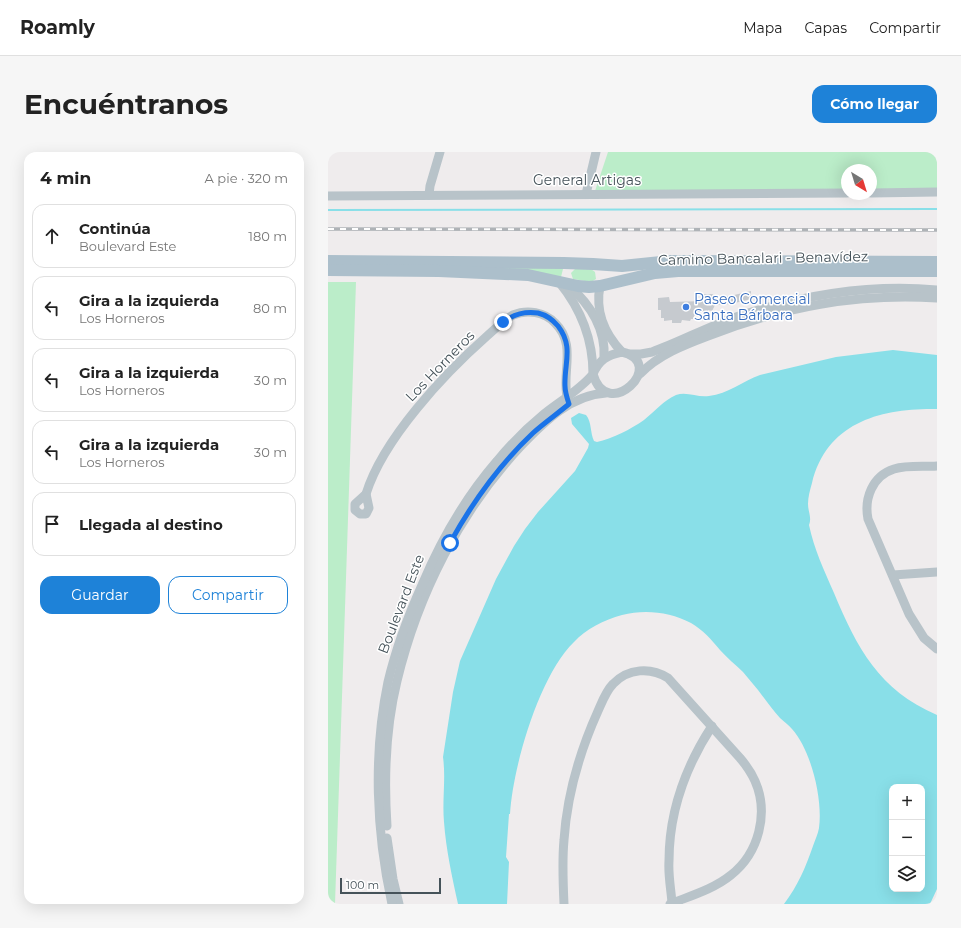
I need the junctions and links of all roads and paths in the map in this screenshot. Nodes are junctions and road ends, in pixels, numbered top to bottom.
1 (440, 152) edge
2 (588, 152) edge
3 (596, 152) edge
4 (593, 162) junction
5 (937, 192) edge
6 (841, 193) edge
7 (877, 193) edge
8 (586, 194) junction
9 (429, 195) junction
10 (328, 196) edge
11 (328, 261) edge
12 (937, 262) edge
13 (574, 263) junction
14 (593, 264) junction
15 (328, 270) edge
16 (937, 271) edge
17 (563, 283) junction
18 (600, 286) junction
19 (937, 290) edge
20 (855, 295) junction
21 (937, 298) edge
22 (626, 353) junction
23 (653, 357) junction
24 (604, 358) junction
25 (593, 374) junction
26 (640, 374) junction
27 (606, 393) junction
28 (568, 401) junction
29 (937, 466) edge
30 (366, 494) dead end
31 (937, 572) edge
32 (893, 575) junction
33 (937, 649) edge
34 (712, 726) junction
35 (390, 880) junction
36 (392, 904) edge
37 (399, 904) edge
38 (564, 904) edge
39 (671, 904) edge

1 - 9 street
2 - 4 street
3 - 4 street
4 - 8 street
5 - 7 street
6 - 8 street, General Artigas
8 - 9 street, General Artigas
9 - 10 street, General Artigas
11 - 13 main road, Camino Bancalari - Benavídez
12 - 14 main road, Camino Bancalari - Benavídez
13 - 14 main road, Camino Bancalari - Benavídez
13 - 17 main road
14 - 18 main road
15 - 17 main road, Camino Bancalari - Benavídez
16 - 18 main road, Camino Bancalari - Benavídez
17 - 18 main road, Camino Bancalari - Benavídez
17 - 24 street
17 - 25 street
18 - 22 street
19 - 20 street
20 - 21 street
20 - 23 street
22 - 23 street
22 - 24 street
22 - 26 street
23 - 26 street
24 - 25 street
25 - 27 street
25 - 28 street, Boulevard Este
26 - 27 street
27 - 28 street, Boulevard Este
28 - 30 street, Los Horneros
28 - 35 street, Boulevard Este
29 - 32 street
31 - 32 street
32 - 33 street
34 - 38 street
34 - 39 street
34 - 39 street
35 - 36 street, Boulevard Este
35 - 37 street, Boulevard Este

